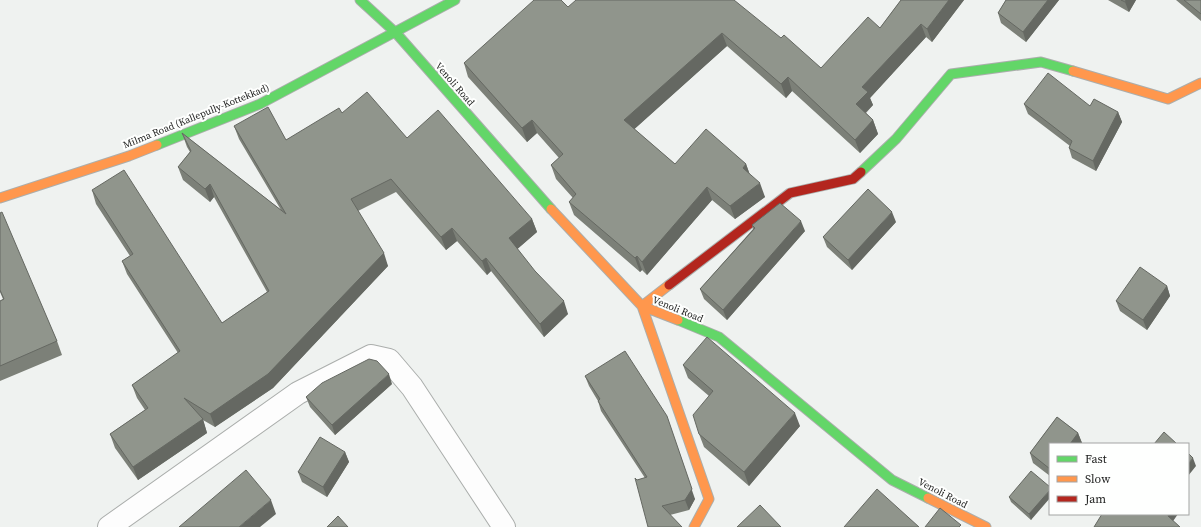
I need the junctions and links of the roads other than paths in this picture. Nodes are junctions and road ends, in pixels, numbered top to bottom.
1 (360, 0) edge
2 (455, 0) edge
3 (396, 33) junction
4 (1201, 83) edge
5 (0, 198) edge
6 (642, 306) junction
7 (109, 527) edge
8 (504, 527) edge
9 (694, 527) edge
10 (986, 527) edge

1 - 3 street, Venoli Road
2 - 3 street, Milma Road (Kallepully-Kottekkad)
3 - 5 street, Milma Road (Kallepully-Kottekkad)
3 - 6 street, Venoli Road
4 - 6 street
6 - 9 street
6 - 10 street, Venoli Road
7 - 8 street

